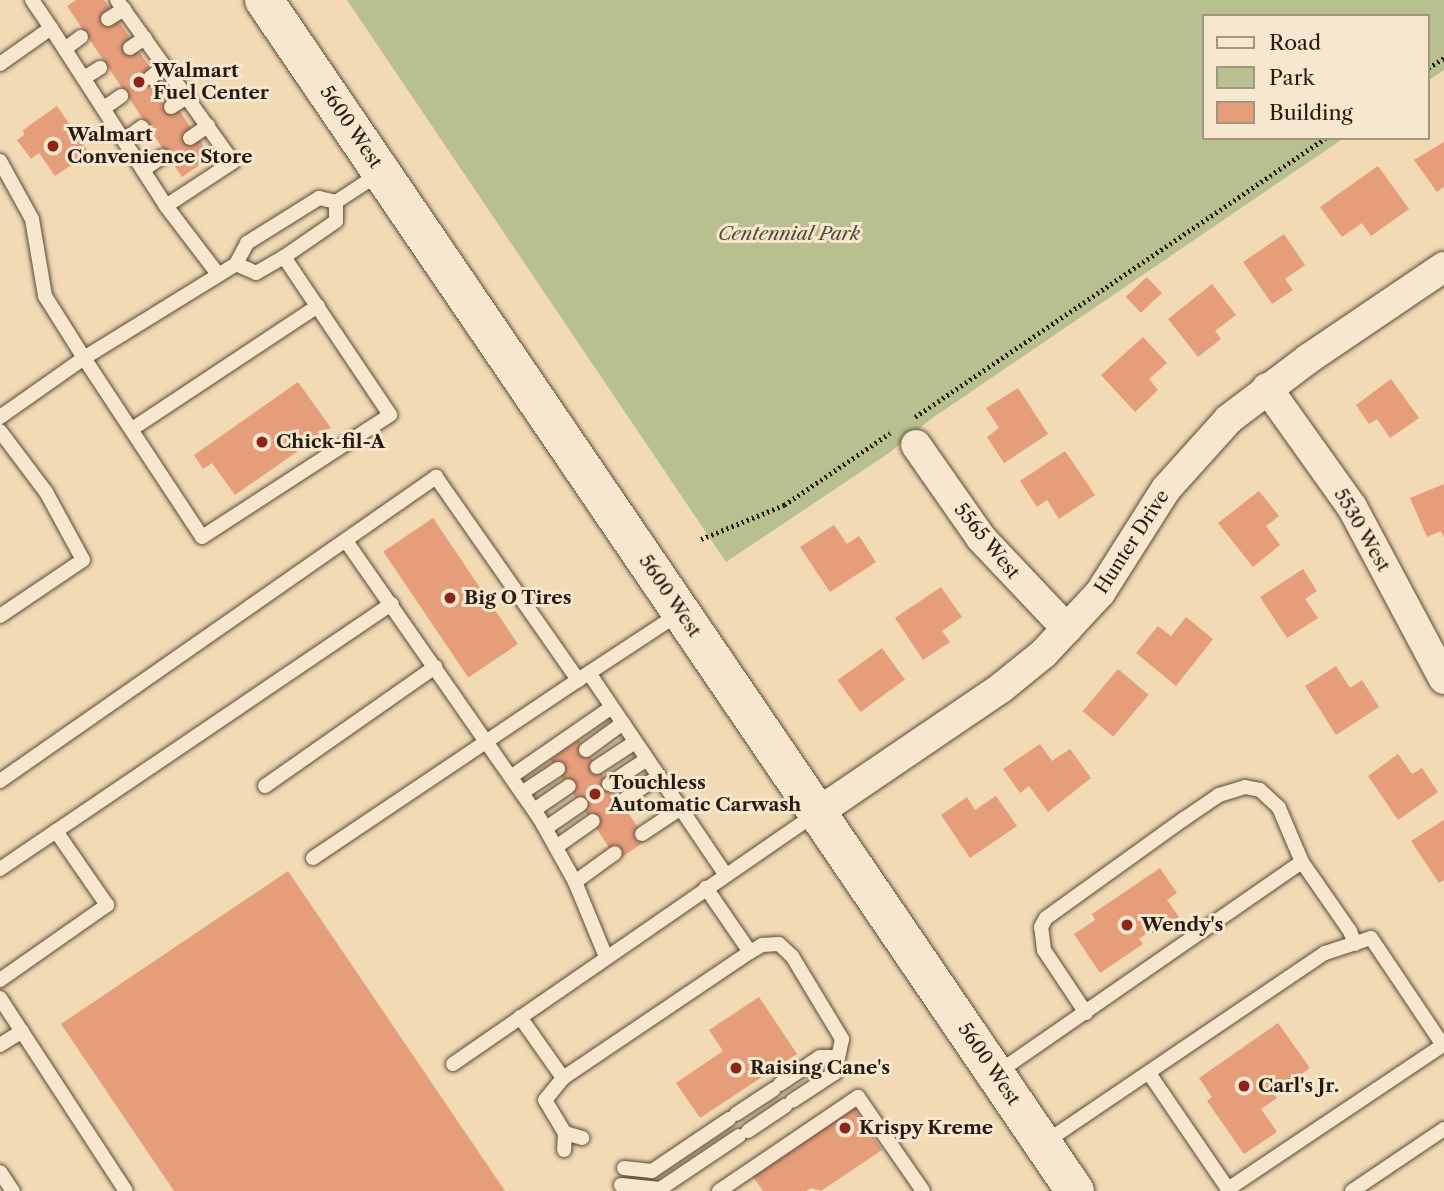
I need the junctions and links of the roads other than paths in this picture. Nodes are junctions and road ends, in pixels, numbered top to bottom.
1 (32, 0) edge
2 (264, 0) edge
3 (121, 4) edge
4 (108, 19) dead end
5 (51, 28) junction
6 (81, 37) dead end
7 (145, 38) junction
8 (130, 48) dead end
9 (65, 49) junction
10 (0, 64) edge
11 (165, 66) junction
12 (100, 68) dead end
13 (84, 78) junction
14 (150, 78) dead end
15 (121, 96) dead end
16 (187, 97) junction
17 (171, 107) dead end
18 (104, 108) junction
19 (208, 126) junction
20 (142, 127) dead end
21 (190, 138) dead end
22 (124, 140) junction
23 (163, 156) dead end
24 (0, 161) edge
25 (143, 170) junction
26 (382, 172) junction
27 (337, 202) junction
28 (166, 206) junction
29 (284, 257) junction
30 (236, 264) junction
31 (1444, 267) edge
32 (217, 273) junction
33 (318, 306) junction
34 (85, 358) junction
35 (1268, 388) junction
36 (0, 417) edge
37 (132, 429) junction
38 (0, 431) edge
39 (908, 431) road end
40 (346, 541) junction
41 (392, 604) junction
42 (681, 612) junction
43 (0, 616) edge
44 (1067, 629) junction
45 (1440, 664) edge
46 (435, 667) junction
47 (583, 677) junction
48 (612, 707) junction
49 (623, 723) junction
50 (487, 741) junction
51 (635, 742) junction
52 (586, 750) dead end
53 (647, 759) junction
54 (597, 767) dead end
55 (558, 769) dead end
56 (512, 776) junction
57 (659, 776) junction
58 (0, 782) edge
59 (609, 784) dead end
60 (265, 786) dead end
61 (569, 786) dead end
62 (523, 792) junction
63 (621, 802) dead end
64 (581, 804) dead end
65 (681, 808) junction
66 (534, 810) junction
67 (817, 813) junction
68 (593, 821) dead end
69 (546, 828) junction
70 (56, 831) junction
71 (642, 834) dead end
72 (556, 847) junction
73 (615, 853) dead end
74 (313, 858) dead end
75 (1302, 862) junction
76 (0, 869) edge
77 (726, 875) junction
78 (575, 882) junction
79 (706, 888) junction
80 (1355, 944) junction
81 (750, 952) junction
82 (606, 957) junction
83 (0, 980) edge
84 (0, 998) edge
85 (1086, 1013) junction
86 (520, 1017) junction
87 (22, 1031) junction
88 (0, 1045) edge
89 (838, 1057) junction
90 (453, 1064) dead end
91 (1149, 1073) junction
92 (996, 1074) junction
93 (563, 1078) junction
94 (1444, 1129) edge
95 (565, 1133) junction
96 (582, 1138) dead end
97 (1043, 1144) junction
98 (564, 1150) dead end
99 (624, 1168) dead end
100 (0, 1172) edge
101 (621, 1185) dead end
102 (13, 1191) edge
103 (126, 1191) edge
104 (719, 1191) edge
105 (922, 1191) edge
106 (1075, 1191) edge
107 (1352, 1191) edge

1 - 5 lane
2 - 26 main road, 5600 West
3 - 4 lane
3 - 7 lane
5 - 9 lane
5 - 10 lane
6 - 9 lane
7 - 8 lane
7 - 11 lane
9 - 13 lane
11 - 14 lane
11 - 16 lane
12 - 13 lane
13 - 18 lane
15 - 18 lane
16 - 17 lane
16 - 19 lane
18 - 22 lane
19 - 21 lane
19 - 28 lane
20 - 22 lane
22 - 25 lane
23 - 25 lane
24 - 34 lane
25 - 28 lane
26 - 27 lane
26 - 42 main road, 5600 West
27 - 29 lane
27 - 30 lane
28 - 32 lane
29 - 30 lane
29 - 33 lane
30 - 32 lane
31 - 35 street, Hunter Drive
32 - 34 lane
33 - 37 lane
33 - 37 lane
34 - 36 lane
34 - 37 lane
35 - 44 street, Hunter Drive
35 - 45 street, 5530 West
38 - 43 lane
39 - 44 street, 5565 West
40 - 41 lane
40 - 47 lane
40 - 58 lane
41 - 46 lane
41 - 70 lane
42 - 47 lane
42 - 67 main road, 5600 West
44 - 67 street, Hunter Drive
46 - 50 lane
46 - 60 lane
47 - 48 lane
47 - 50 lane
48 - 49 lane
48 - 56 lane
49 - 51 lane
49 - 52 lane
50 - 56 lane
50 - 74 lane
51 - 53 lane
51 - 54 lane
53 - 57 lane
53 - 59 lane
55 - 62 lane
56 - 62 lane
57 - 63 lane
57 - 65 lane
61 - 66 lane
62 - 66 lane
64 - 69 lane
65 - 71 lane
65 - 77 lane
66 - 69 lane
67 - 77 lane
67 - 92 main road, 5600 West
68 - 72 lane
69 - 72 lane
70 - 76 lane
70 - 83 lane
72 - 78 lane
73 - 78 lane
75 - 80 lane
75 - 85 lane
75 - 85 lane
77 - 79 lane
78 - 82 lane
79 - 81 lane
79 - 82 lane
80 - 91 lane
80 - 91 lane
81 - 89 lane
81 - 93 lane
82 - 86 lane
84 - 87 lane
85 - 92 lane
86 - 90 lane
86 - 93 lane
87 - 88 lane
87 - 103 lane
89 - 99 lane
89 - 101 lane
91 - 97 lane
92 - 97 main road, 5600 West
93 - 95 lane
94 - 107 lane
95 - 96 lane
95 - 98 lane
97 - 106 main road, 5600 West
100 - 102 lane
104 - 105 lane

